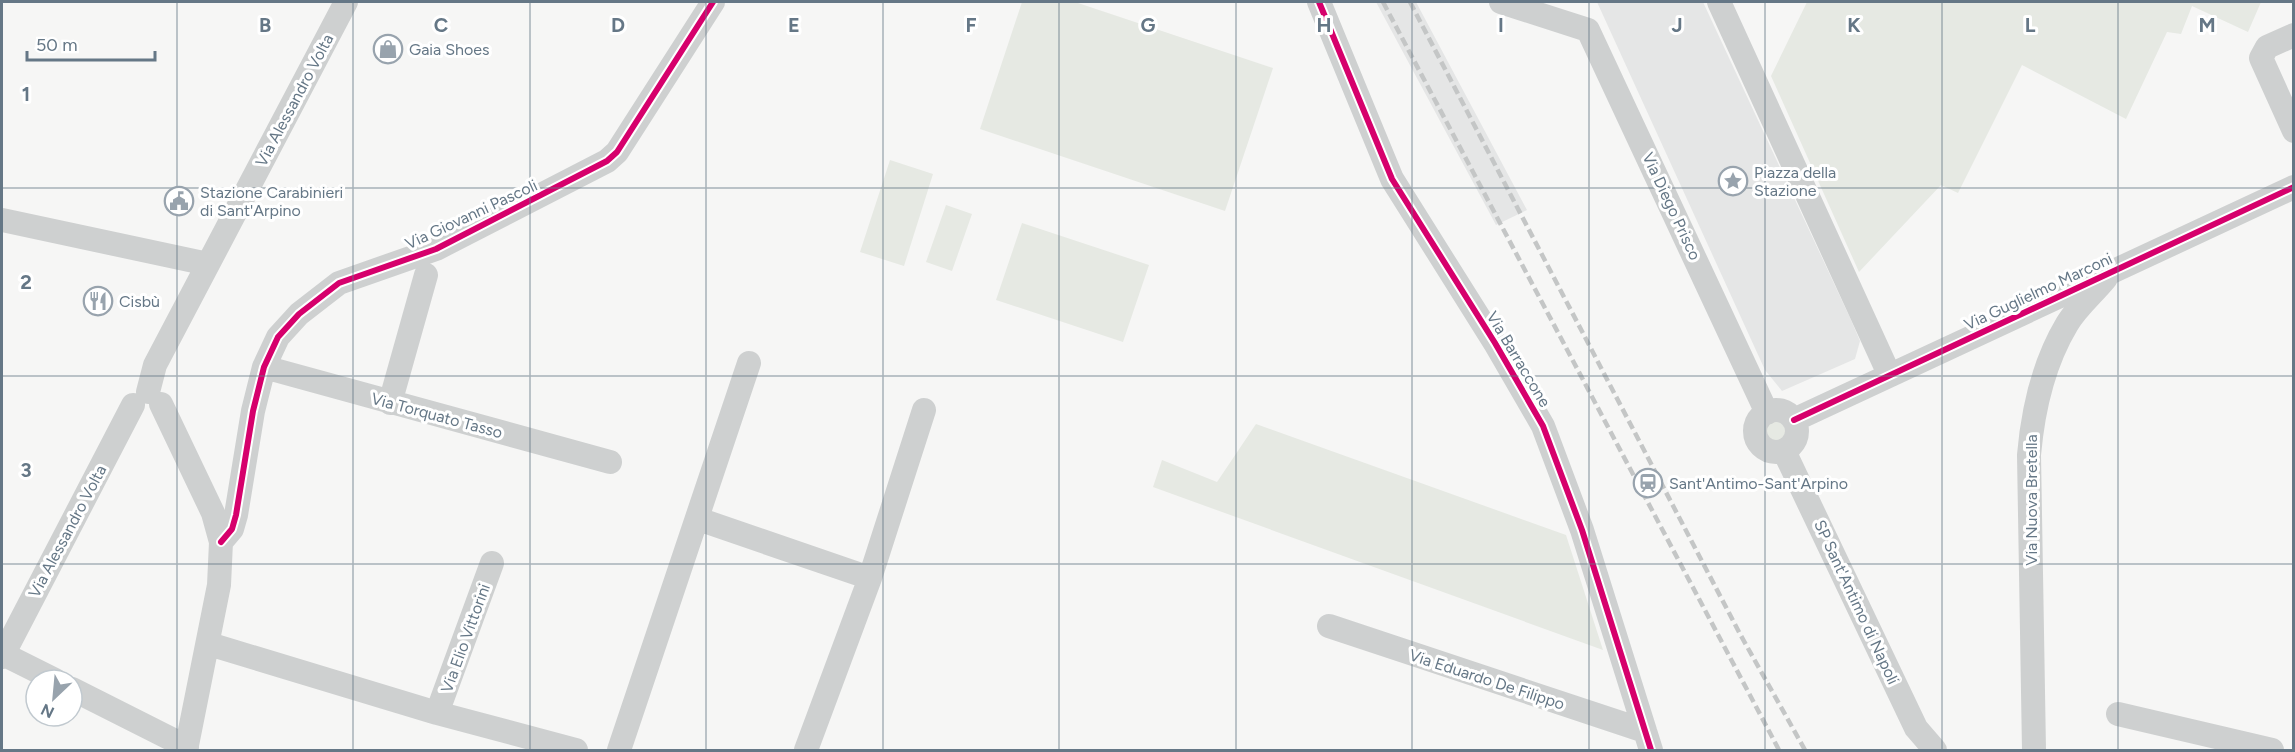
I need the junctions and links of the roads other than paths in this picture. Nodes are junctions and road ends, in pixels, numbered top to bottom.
1 (346, 2) edge
2 (713, 2) edge
3 (1318, 2) edge
4 (1501, 2) edge
5 (1719, 2) edge
6 (1562, 11) edge
7 (2294, 35) edge
8 (2294, 131) edge
9 (2294, 187) edge
10 (2, 220) edge
11 (208, 264) junction
12 (2112, 272) junction
13 (426, 274) dead end
14 (749, 363) dead end
15 (264, 367) junction
16 (1889, 374) junction
17 (390, 403) junction
18 (148, 405) junction
19 (924, 410) dead end
20 (1767, 412) junction
21 (1794, 420) junction
22 (1784, 451) junction
23 (610, 462) dead end
24 (698, 519) junction
25 (221, 542) junction
26 (492, 563) dead end
27 (870, 578) junction
28 (1329, 626) dead end
29 (209, 644) junction
30 (2, 655) edge
31 (30, 668) edge
32 (84, 695) edge
33 (437, 713) junction
34 (2118, 714) dead end
35 (1648, 741) edge
36 (187, 749) edge
37 (576, 750) edge
38 (619, 750) edge
39 (806, 750) edge
40 (1935, 750) edge
41 (2034, 750) edge
42 (2272, 750) edge

1 - 11 street, Via Alessandro Volta
2 - 15 street, Via Giovanni Pascoli
3 - 35 street, Via Barraccone
4 - 6 street, Via Diego Prisco
5 - 16 street
6 - 20 street, Via Diego Prisco
7 - 8 street
9 - 12 street, Via Guglielmo Marconi
10 - 11 street
11 - 18 street, Via Alessandro Volta
12 - 16 street, Via Guglielmo Marconi
12 - 41 street, Via Nuova Bretella
13 - 17 street
14 - 24 street
15 - 17 street, Via Torquato Tasso
15 - 25 street, Via Giovanni Pascoli
16 - 21 street, Via Guglielmo Marconi
17 - 23 street, Via Torquato Tasso
18 - 25 street
18 - 30 street, Via Alessandro Volta
19 - 27 street
20 - 21 street
20 - 22 street
21 - 22 street
22 - 40 street, SP Sant'Antimo di Napoli
24 - 27 street
24 - 38 street
25 - 29 street
26 - 33 street, Via Elio Vittorini
27 - 39 street
28 - 35 street, Via Eduardo De Filippo
29 - 33 street
29 - 36 street
30 - 31 street
32 - 36 street
33 - 37 street
34 - 42 street

